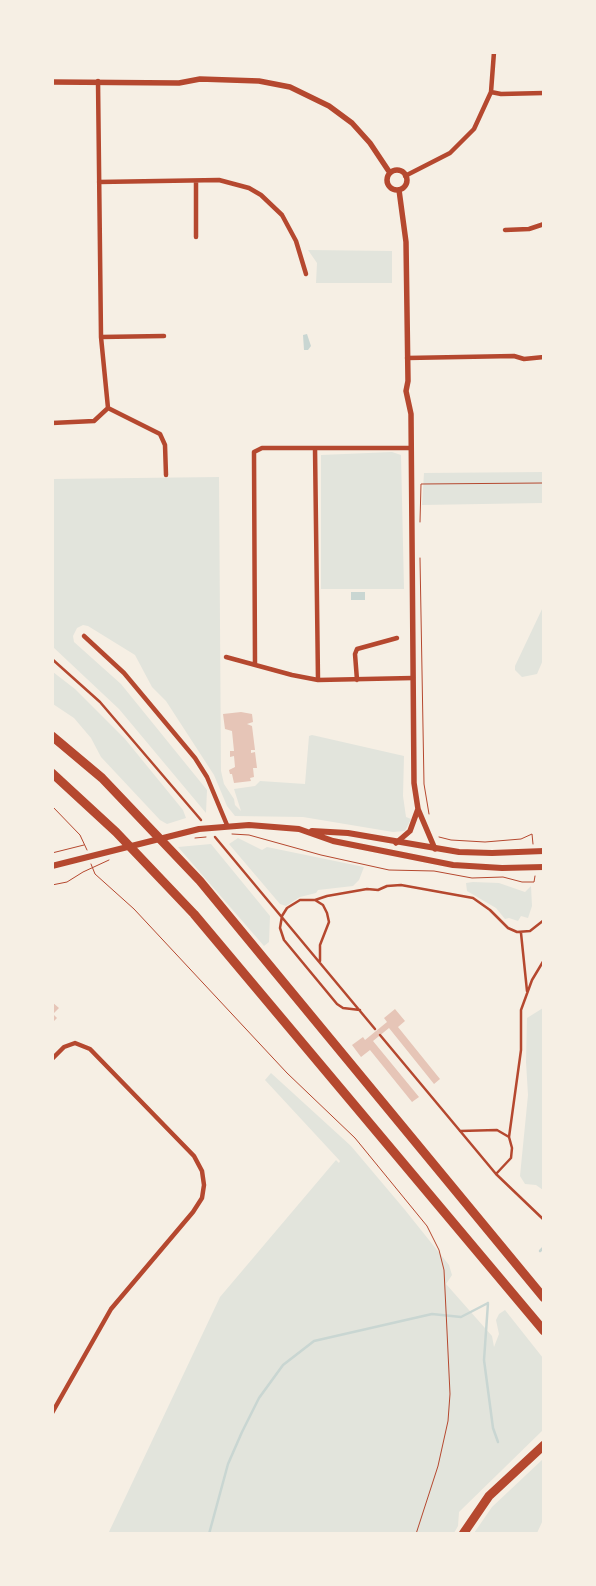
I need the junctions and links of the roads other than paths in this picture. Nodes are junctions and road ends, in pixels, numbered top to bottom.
1 (494, 52) edge
2 (98, 81) junction
3 (52, 82) edge
4 (491, 92) junction
5 (544, 93) edge
6 (390, 173) junction
7 (405, 176) junction
8 (196, 181) junction
9 (99, 182) junction
10 (399, 190) junction
11 (544, 224) edge
12 (505, 230) dead end
13 (196, 237) dead end
14 (306, 274) dead end
15 (164, 336) dead end
16 (101, 337) junction
17 (544, 357) edge
18 (407, 358) junction
19 (108, 408) junction
20 (52, 423) edge
21 (315, 448) junction
22 (410, 448) junction
23 (166, 475) dead end
24 (84, 636) dead end
25 (397, 638) dead end
26 (226, 657) dead end
27 (52, 659) edge
28 (255, 665) junction
29 (413, 678) junction
30 (318, 680) junction
31 (356, 680) junction
32 (52, 736) edge
33 (52, 773) edge
34 (418, 809) junction
35 (201, 820) dead end
36 (227, 826) junction
37 (304, 830) junction
38 (215, 837) dead end
39 (396, 842) junction
40 (435, 849) junction
41 (544, 851) edge
42 (52, 866) edge
43 (544, 867) edge
44 (315, 900) junction
45 (282, 916) junction
46 (544, 920) edge
47 (521, 933) junction
48 (544, 960) edge
49 (320, 962) junction
50 (527, 992) junction
51 (360, 1010) junction
52 (375, 1029) dead end
53 (380, 1036) dead end
54 (52, 1059) edge
55 (460, 1131) junction
56 (508, 1137) junction
57 (496, 1174) junction
58 (544, 1220) edge
59 (544, 1298) edge
60 (544, 1331) edge
61 (52, 1413) edge
62 (544, 1444) edge
63 (463, 1534) edge

1 - 4 street
2 - 3 street
2 - 6 street
2 - 9 street
4 - 5 street
4 - 7 street
6 - 7 street
6 - 10 street
7 - 10 street
8 - 9 street
8 - 13 street
8 - 14 street
9 - 16 street
10 - 18 street
11 - 12 street
15 - 16 street
16 - 19 street
17 - 18 street
18 - 22 street
19 - 20 street
19 - 23 street
21 - 22 street
21 - 28 street
21 - 30 street
22 - 29 street
24 - 36 street
25 - 31 street
26 - 28 street
27 - 35 lane
28 - 30 street
29 - 31 street
29 - 34 street
30 - 31 street
32 - 59 highway
33 - 60 highway
34 - 39 street
34 - 40 street
36 - 37 main road
36 - 42 main road
37 - 39 main road
37 - 43 main road
38 - 45 lane
39 - 40 main road
40 - 41 main road
44 - 45 lane
44 - 47 lane
44 - 49 lane
45 - 49 lane
45 - 51 lane
46 - 47 lane
47 - 50 lane
48 - 50 lane
49 - 51 lane
50 - 56 lane
51 - 52 lane
53 - 55 lane
54 - 61 street
55 - 56 lane
55 - 57 lane
56 - 57 lane
57 - 58 lane
62 - 63 highway

